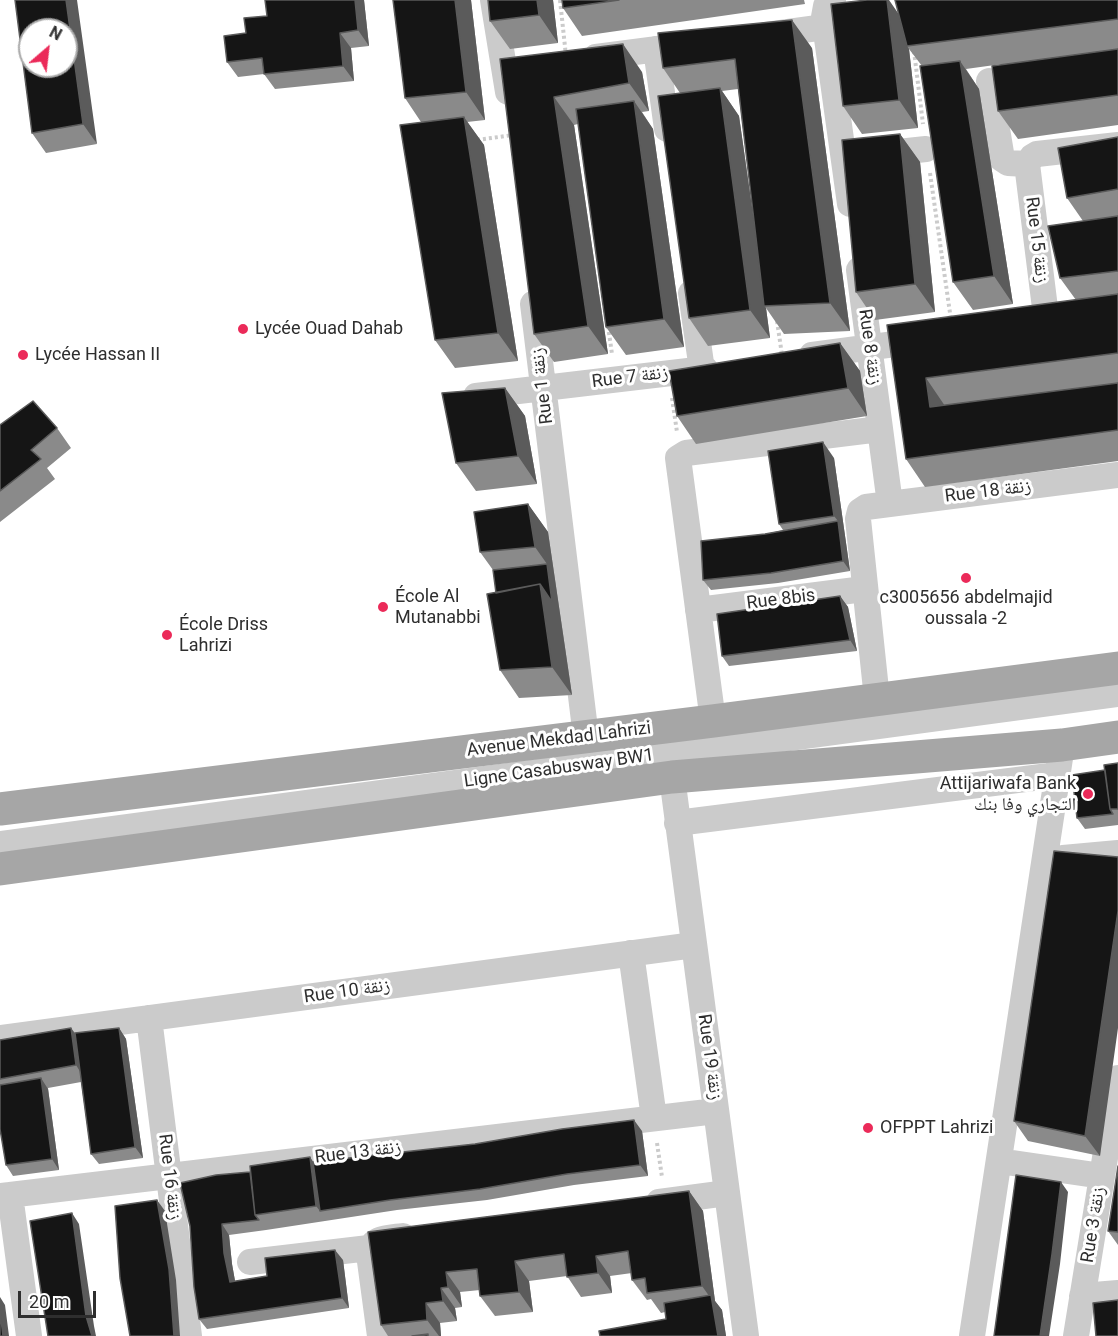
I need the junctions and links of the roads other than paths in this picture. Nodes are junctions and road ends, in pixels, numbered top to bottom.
1 (493, 0) edge
2 (827, 13) edge
3 (746, 38) edge
4 (701, 44) edge
5 (656, 49) junction
6 (567, 60) edge
7 (989, 81) dead end
8 (667, 130) edge
9 (513, 135) edge
10 (1118, 145) edge
11 (926, 149) edge
12 (843, 159) junction
13 (1029, 160) junction
14 (686, 264) edge
15 (531, 285) edge
16 (1047, 324) edge
17 (953, 336) edge
18 (870, 348) junction
19 (782, 359) edge
20 (543, 389) junction
21 (464, 397) edge
22 (880, 429) junction
23 (1118, 475) edge
24 (890, 504) junction
25 (864, 589) junction
26 (698, 610) junction
27 (1118, 668) edge
28 (1118, 694) edge
29 (877, 699) junction
30 (1118, 711) edge
31 (713, 721) junction
32 (586, 737) junction
33 (1118, 737) edge
34 (1060, 760) junction
35 (672, 777) junction
36 (0, 809) edge
37 (677, 823) junction
38 (0, 844) edge
39 (1118, 853) edge
40 (0, 858) edge
41 (1045, 860) junction
42 (0, 869) edge
43 (694, 945) junction
44 (631, 953) junction
45 (149, 1018) junction
46 (0, 1038) edge
47 (1118, 1078) edge
48 (716, 1111) junction
49 (654, 1118) junction
50 (999, 1161) junction
51 (168, 1176) junction
52 (1102, 1176) junction
53 (727, 1193) junction
54 (5, 1195) edge
55 (653, 1203) edge
56 (429, 1233) edge
57 (369, 1248) junction
58 (250, 1262) dead end
59 (1118, 1293) edge
60 (1082, 1296) junction
61 (28, 1336) edge
62 (189, 1336) edge
63 (380, 1336) edge
64 (746, 1336) edge
65 (972, 1336) edge
66 (1076, 1336) edge

1 - 9 street
2 - 3 street
2 - 12 street, Rue 8 زنقة
4 - 5 street
5 - 6 street
5 - 8 street
7 - 13 street
10 - 13 street
11 - 12 street
12 - 18 street, Rue 8 زنقة
13 - 16 street, Rue 15 زنقة
14 - 20 street, Rue 7 زنقة
15 - 20 street, Rue 1 زنقة
17 - 18 street
18 - 19 street
18 - 22 street, Rue 8 زنقة
20 - 21 street, Rue 7 زنقة
20 - 32 street, Rue 1 زنقة
22 - 24 street, Rue 8 زنقة
22 - 26 street
23 - 24 street, Rue 18 زنقة
24 - 25 street, Rue 18 زنقة
25 - 26 street, Rue 8bis
25 - 29 street
26 - 31 street
27 - 29 main road, Avenue Mekdad Lahrizi
28 - 38 street, Ligne Casabusway BW1
29 - 31 main road, Avenue Mekdad Lahrizi
30 - 40 street, Ligne Casabusway BW1
31 - 32 main road, Avenue Mekdad Lahrizi
32 - 36 main road, Avenue Mekdad Lahrizi
33 - 34 main road
34 - 35 main road
34 - 37 street
34 - 41 street
35 - 37 street, Rue 19 زنقة
35 - 42 main road
37 - 43 street, Rue 19 زنقة
39 - 41 street
41 - 50 street
43 - 44 street, Rue 10 زنقة
43 - 48 street, Rue 19 زنقة
44 - 45 street, Rue 10 زنقة
44 - 49 street
45 - 46 street, Rue 10 زنقة
45 - 51 street, Rue 16 زنقة
47 - 52 street, Rue 3 زنقة
48 - 49 street, Rue 13 زنقة
48 - 53 street, Rue 19 زنقة
49 - 51 street, Rue 13 زنقة
50 - 52 street
50 - 65 street
51 - 54 street, Rue 13 زنقة
51 - 62 street, Rue 16 زنقة
52 - 60 street, Rue 3 زنقة
53 - 55 street
53 - 64 street, Rue 19 زنقة
54 - 61 street
56 - 57 street
57 - 58 street
57 - 63 street
59 - 60 street
60 - 66 street, Rue 3 زنقة

